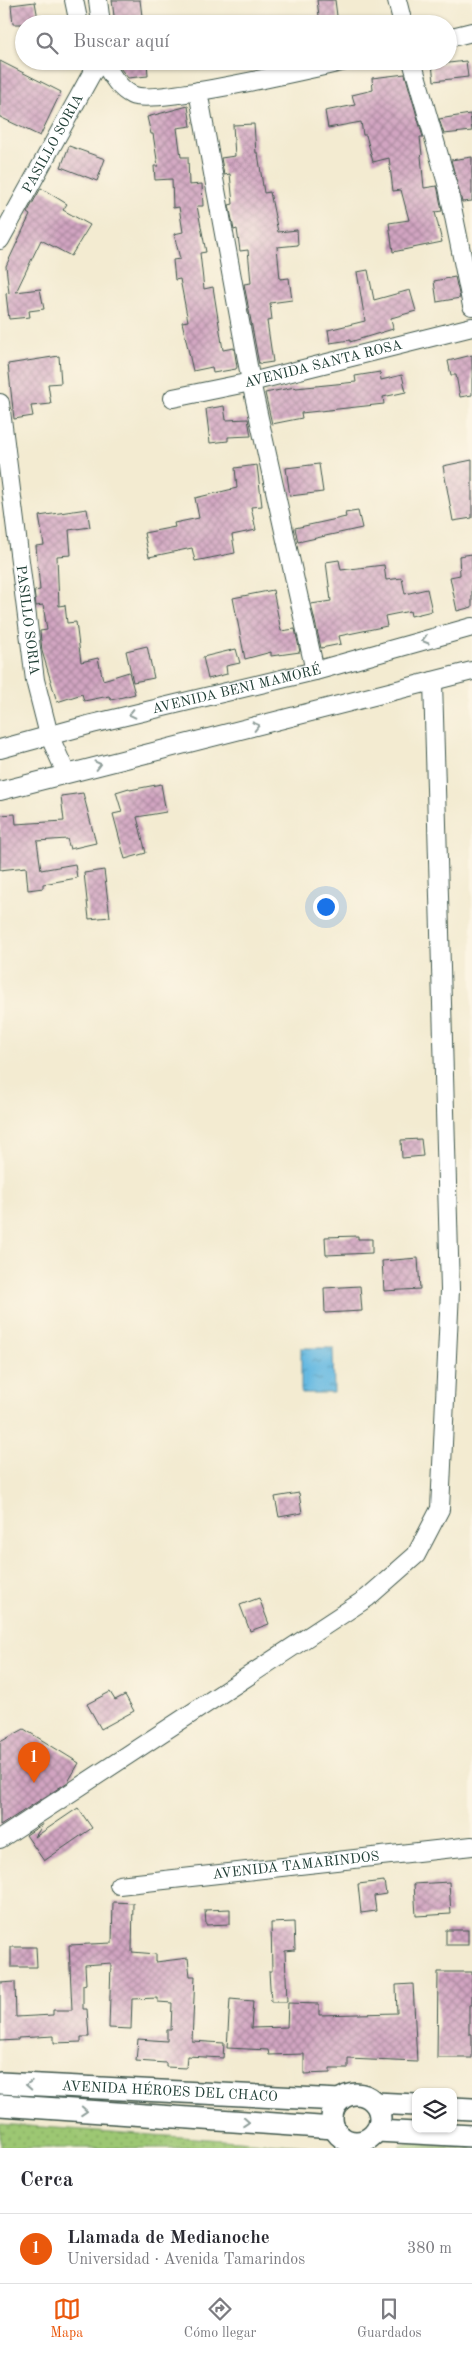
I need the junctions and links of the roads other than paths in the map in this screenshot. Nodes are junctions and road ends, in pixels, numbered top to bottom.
1 (74, 0) edge
2 (98, 0) edge
3 (397, 0) edge
4 (77, 15) edge
5 (100, 15) edge
6 (401, 15) edge
7 (472, 32) edge
8 (457, 36) edge
9 (93, 70) edge
10 (102, 70) edge
11 (302, 70) edge
12 (415, 70) edge
13 (198, 91) junction
14 (0, 240) edge
15 (472, 306) edge
16 (472, 327) edge
17 (251, 382) junction
18 (173, 398) dead end
19 (0, 402) edge
20 (472, 627) edge
21 (315, 671) junction
22 (472, 671) edge
23 (433, 681) junction
24 (48, 735) junction
25 (0, 749) edge
26 (66, 773) junction
27 (0, 791) edge
28 (0, 1839) edge
29 (472, 1846) edge
30 (119, 1885) dead end
31 (0, 2084) edge
32 (340, 2100) junction
33 (375, 2103) junction
34 (0, 2105) edge
35 (412, 2105) edge
36 (457, 2108) edge
37 (472, 2109) edge
38 (472, 2136) edge
39 (340, 2138) edge
40 (375, 2139) edge

1 - 4 street
2 - 5 street
3 - 6 street
7 - 8 street
9 - 14 street, PASILLO SORIA
10 - 13 street
11 - 13 street
12 - 15 street
13 - 17 street
16 - 17 street, AVENIDA SANTA ROSA
17 - 18 street, AVENIDA SANTA ROSA
17 - 21 street
19 - 24 street, PASILLO SORIA
20 -> 21 street, AVENIDA BENI MAMORÉ
21 -> 24 street, AVENIDA BENI MAMORÉ
22 - 23 street
26 -> 23 street
23 - 28 street
24 - 25 street, AVENIDA BENI MAMORÉ
24 - 26 street, PASILLO SORIA
26 - 27 street
29 - 30 street, AVENIDA TAMARINDOS
32 -> 31 main road, AVENIDA HÉROES DEL CHACO
32 - 33 main road
32 - 39 main road
33 - 35 main road
33 - 40 main road
34 -> 39 main road, AVENIDA HÉROES DEL CHACO
36 - 37 main road
38 - 40 main road
39 - 40 main road

